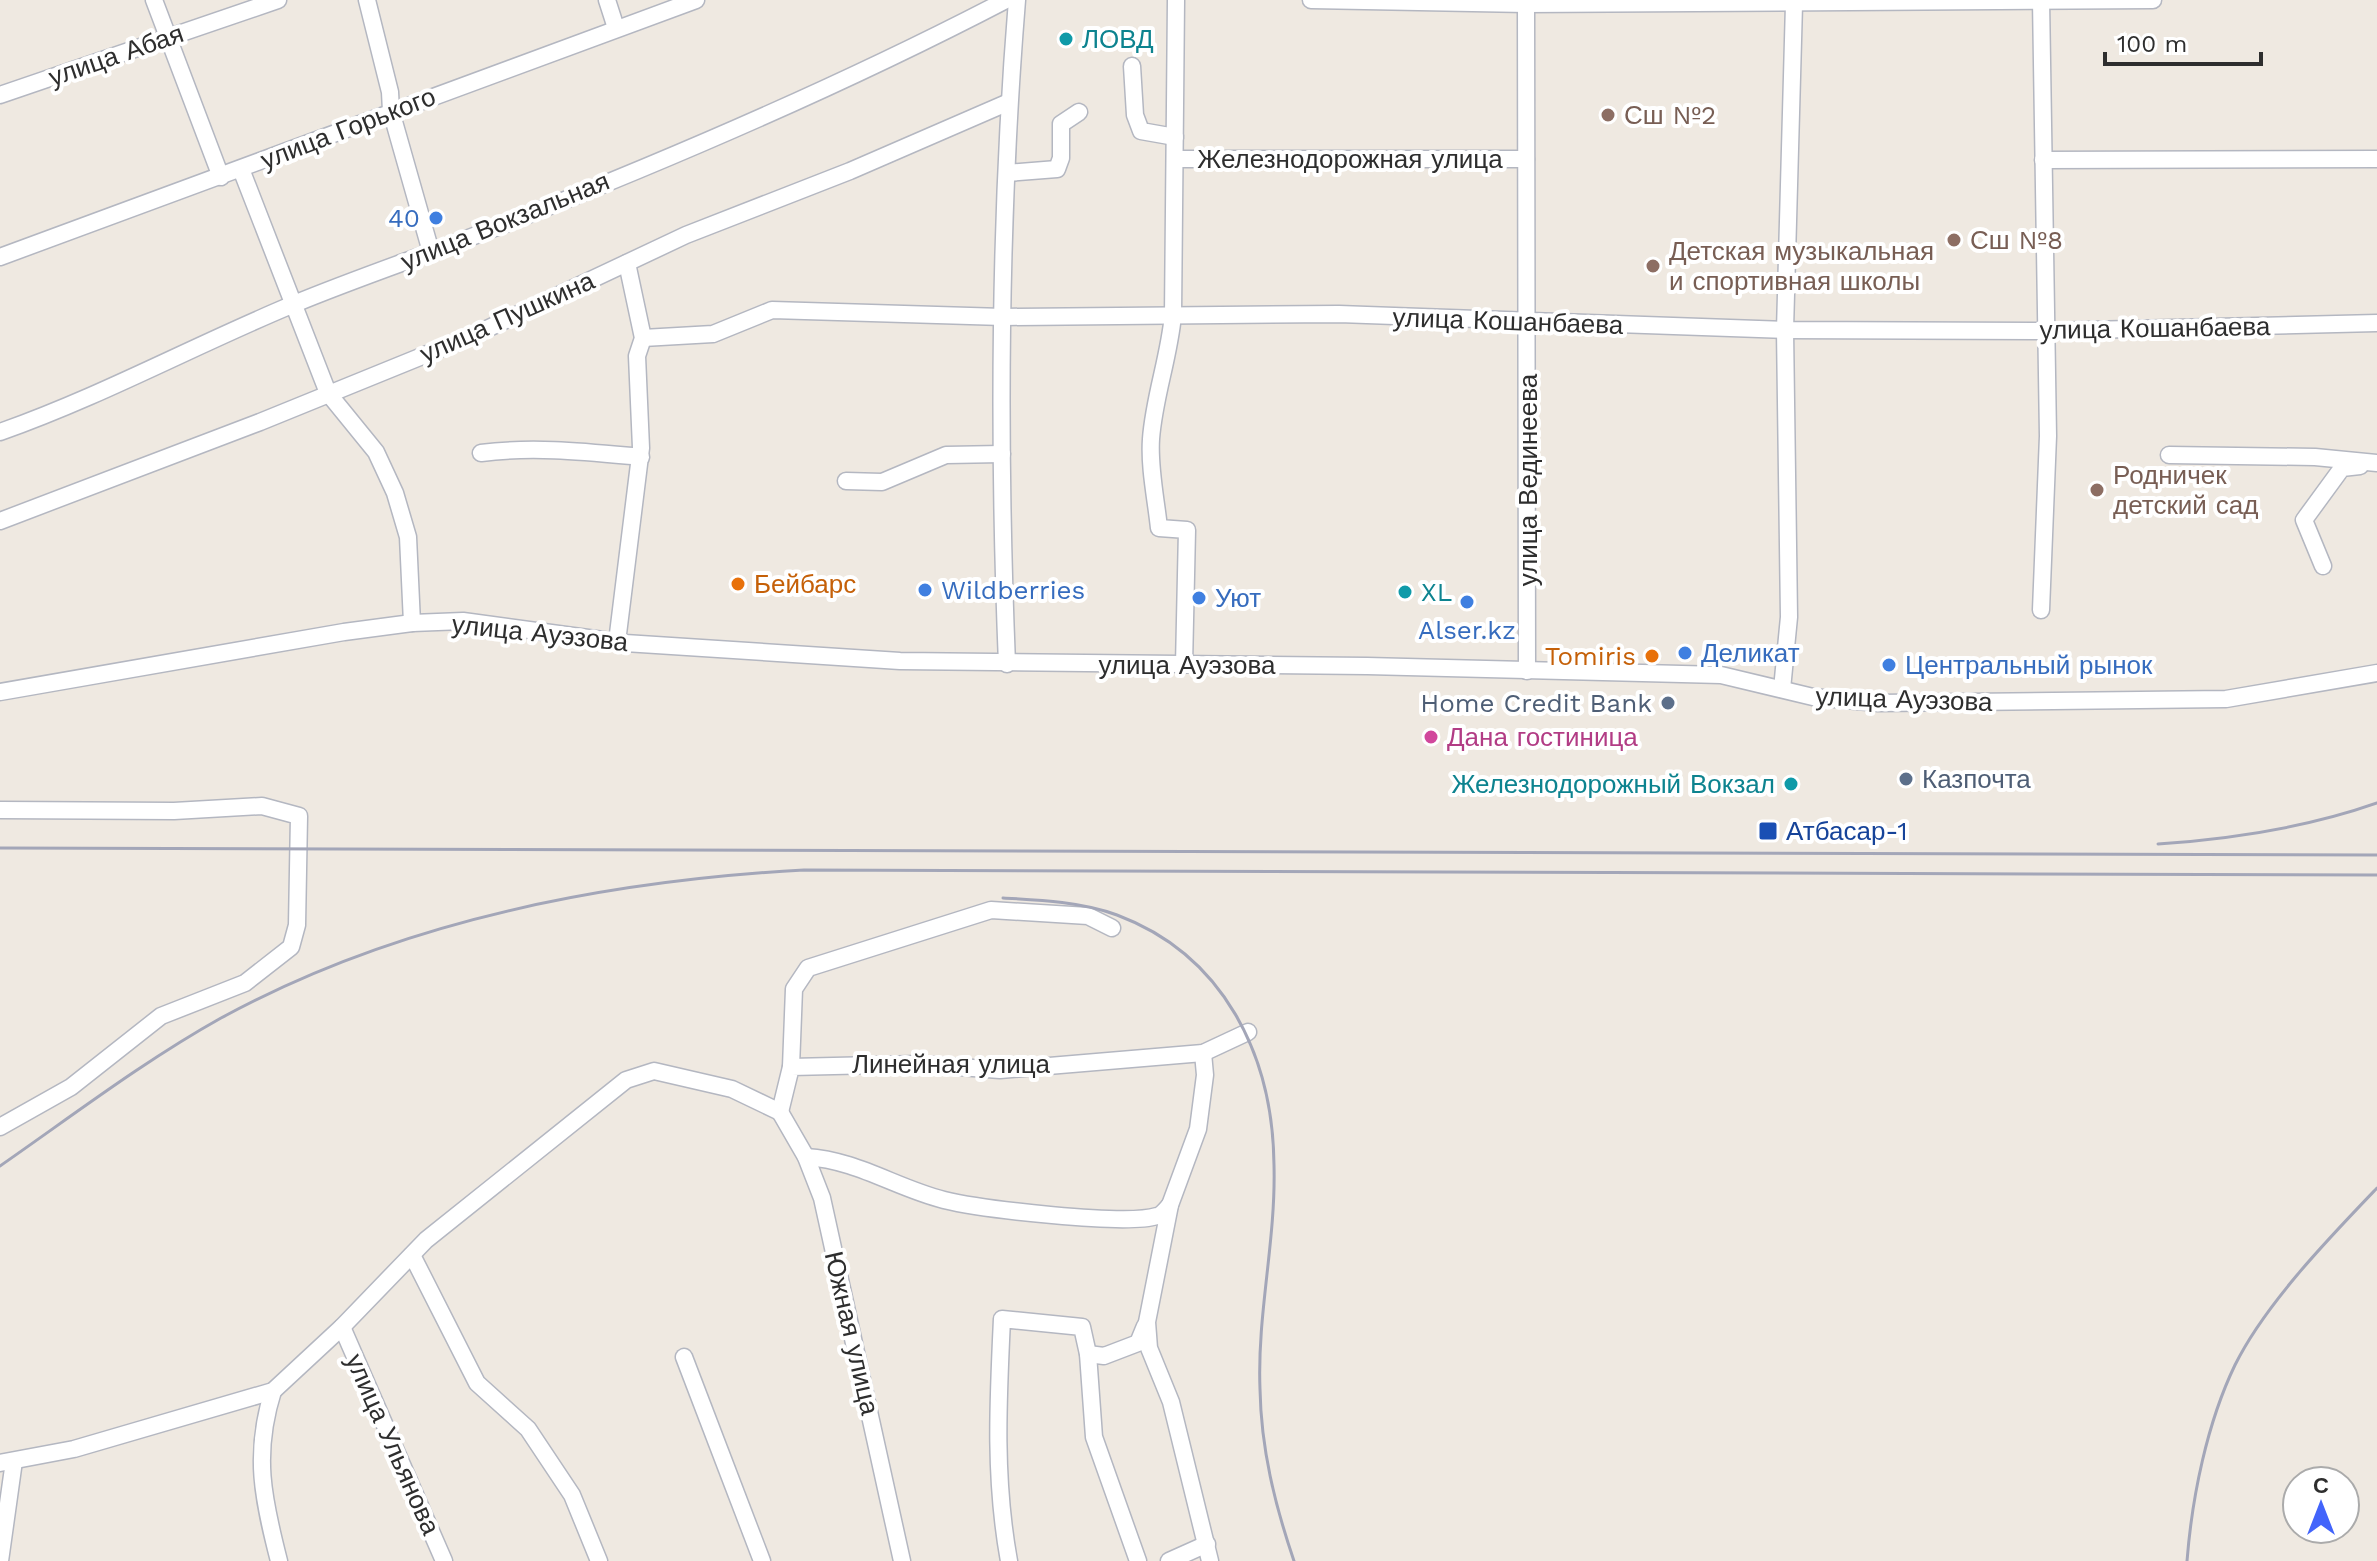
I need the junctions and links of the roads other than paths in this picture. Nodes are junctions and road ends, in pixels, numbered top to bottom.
1 (154, 0) edge
2 (278, 0) edge
3 (367, 0) edge
4 (607, 0) edge
5 (696, 0) edge
6 (1006, 0) edge
7 (1017, 0) edge
8 (1176, 0) edge
9 (1311, 0) edge
10 (2153, 0) edge
11 (2041, 1) edge
12 (1526, 2) edge
13 (1689, 2) edge
14 (1794, 4) junction
15 (616, 28) junction
16 (167, 39) junction
17 (1132, 66) dead end
18 (0, 95) edge
19 (1009, 102) junction
20 (391, 111) junction
21 (1079, 112) dead end
22 (1175, 137) junction
23 (1175, 159) junction
24 (1526, 159) junction
25 (2377, 159) edge
26 (2043, 160) junction
27 (241, 169) junction
28 (1007, 173) junction
29 (221, 177) junction
30 (431, 252) junction
31 (0, 257) edge
32 (627, 263) junction
33 (294, 304) junction
34 (1173, 315) junction
35 (1003, 317) junction
36 (1528, 322) junction
37 (2377, 323) edge
38 (1785, 330) junction
39 (2045, 331) junction
40 (643, 338) junction
41 (328, 393) junction
42 (0, 432) edge
43 (481, 453) dead end
44 (1002, 454) junction
45 (2169, 455) dead end
46 (641, 457) junction
47 (846, 481) dead end
48 (0, 521) edge
49 (2323, 566) dead end
50 (2041, 610) dead end
51 (412, 623) junction
52 (617, 642) junction
53 (1007, 664) junction
54 (1184, 665) junction
55 (1527, 671) junction
56 (2377, 673) edge
57 (1782, 689) junction
58 (0, 692) edge
59 (0, 810) edge
60 (1112, 928) dead end
61 (1248, 1032) dead end
62 (1203, 1053) junction
63 (791, 1067) junction
64 (780, 1112) junction
65 (0, 1127) edge
66 (806, 1157) junction
67 (1170, 1205) junction
68 (412, 1255) junction
69 (1147, 1322) junction
70 (342, 1327) junction
71 (1088, 1354) junction
72 (684, 1357) dead end
73 (273, 1391) junction
74 (7, 1462) edge
75 (1208, 1553) edge
76 (1138, 1559) edge
77 (0, 1561) edge
78 (279, 1561) edge
79 (444, 1561) edge
80 (599, 1561) edge
81 (762, 1561) edge
82 (902, 1561) edge
83 (1009, 1561) edge
84 (1156, 1561) edge
85 (1169, 1561) edge

1 - 16 street
2 - 16 street, улица Абая
3 - 20 street
4 - 15 street
5 - 15 street, улица Горького
6 - 30 street, улица Вокзальная
7 - 19 street
8 - 22 street
9 - 12 street
10 - 11 street
11 - 14 street
11 - 26 street
12 - 13 street
12 - 24 street, улица Вединеева
13 - 14 street
14 - 38 street
15 - 20 street, улица Горького
16 - 18 street, улица Абая
16 - 29 street
17 - 22 street
19 - 28 street
19 - 32 street, улица Пушкина
20 - 27 street, улица Горького
20 - 30 street
21 - 28 street
22 - 23 street
23 - 24 street, Железнодорожная улица
23 - 34 street
24 - 36 street, улица Вединеева
25 - 26 street
26 - 39 street
27 - 29 street, улица Горького
27 - 33 street
28 - 35 street
29 - 31 street, улица Горького
30 - 33 street, улица Вокзальная
32 - 40 street
32 - 41 street, улица Пушкина
33 - 41 street
33 - 42 street, улица Вокзальная
34 - 35 street, улица Кошанбаева
34 - 36 street, улица Кошанбаева
34 - 54 street
35 - 40 street, улица Кошанбаева
35 - 44 street
36 - 38 street, улица Кошанбаева
36 - 55 street, улица Вединеева
37 - 39 street, улица Кошанбаева
38 - 39 street, улица Кошанбаева
38 - 57 street
39 - 50 street
40 - 46 street
41 - 48 street, улица Пушкина
41 - 51 street
43 - 46 street
44 - 47 street
44 - 53 street
45 - 49 street
46 - 52 street
51 - 52 street, улица Ауэзова
51 - 58 street, улица Ауэзова
52 - 53 street, улица Ауэзова
53 - 54 street, улица Ауэзова
54 - 55 street, улица Ауэзова
55 - 57 street, улица Ауэзова
56 - 57 street, улица Ауэзова
59 - 65 street
60 - 63 street
61 - 62 street, Линейная улица
62 - 63 street, Линейная улица
62 - 67 street
63 - 64 street
64 - 66 street, Южная улица
64 - 68 street
66 - 67 street
66 - 82 street, Южная улица
67 - 69 street
68 - 70 street
68 - 80 street
69 - 71 street
69 - 75 street
70 - 73 street
70 - 79 street, улица Ульянова
71 - 76 street
71 - 83 street
72 - 81 street
73 - 74 street
73 - 78 street
74 - 77 street
75 - 85 street
76 - 84 street

